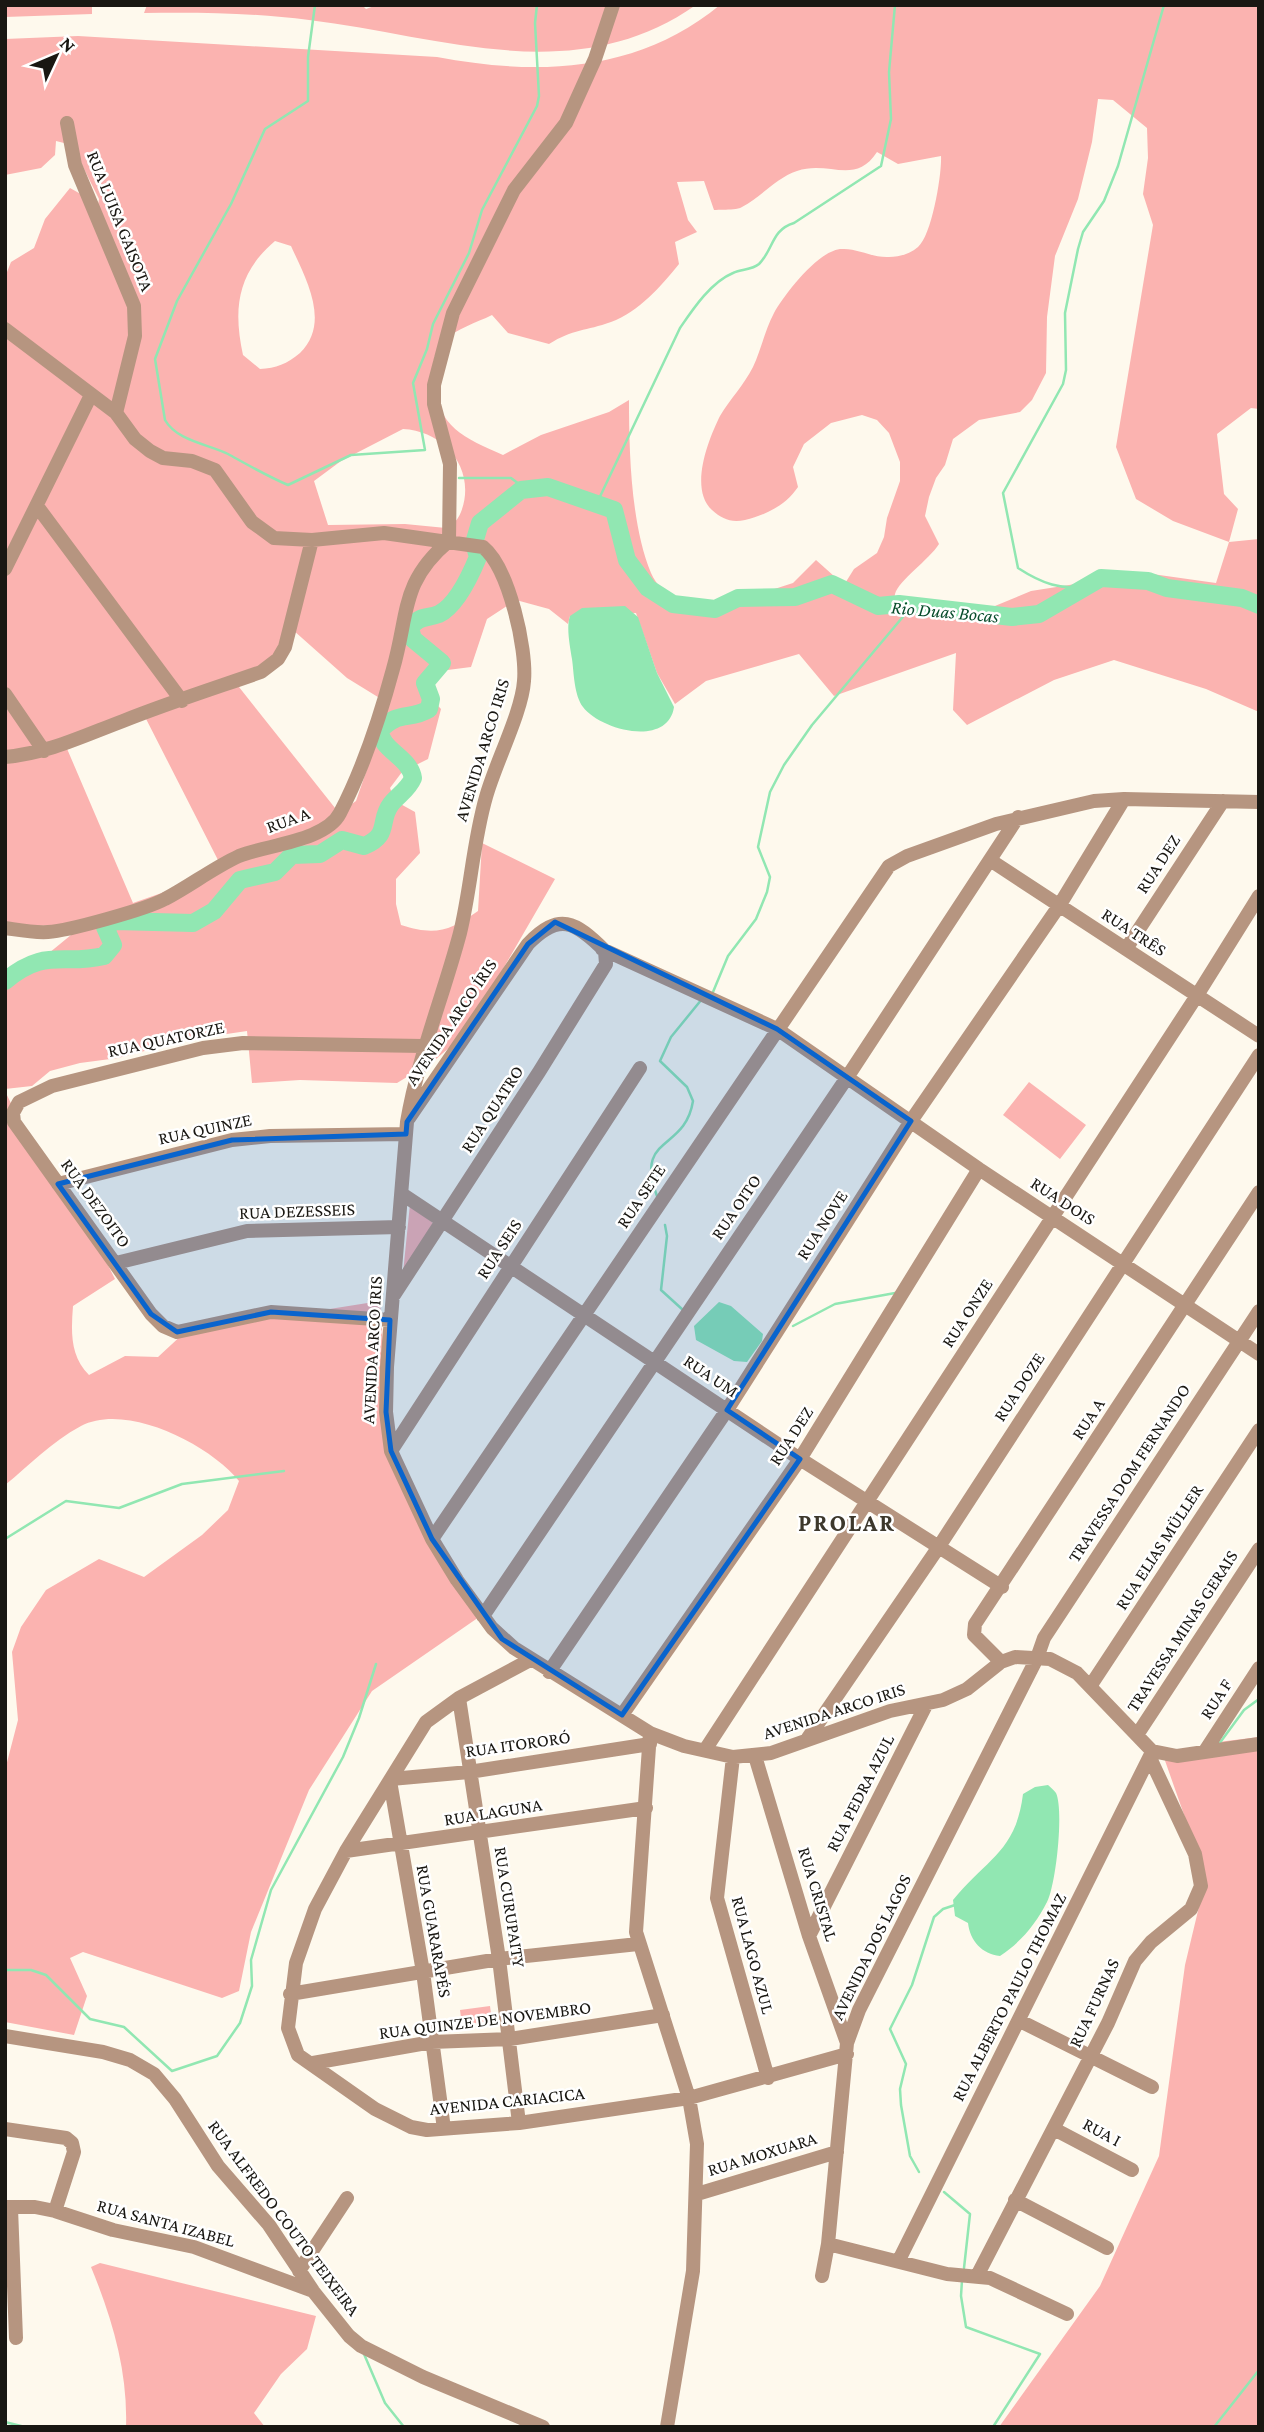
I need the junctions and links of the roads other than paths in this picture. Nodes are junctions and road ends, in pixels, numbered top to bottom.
1 (613, 5) edge
2 (66, 123) dead end
3 (5, 328) edge
4 (91, 395) junction
5 (116, 413) junction
6 (37, 506) junction
7 (312, 540) junction
8 (449, 541) junction
9 (5, 569) edge
10 (5, 694) edge
11 (182, 701) junction
12 (44, 751) junction
13 (5, 757) edge
14 (1124, 799) junction
15 (1223, 801) junction
16 (1259, 803) edge
17 (1018, 817) junction
18 (990, 860) junction
19 (1259, 896) edge
20 (1059, 906) junction
21 (5, 928) edge
22 (598, 944) junction
23 (1126, 949) junction
24 (1196, 997) junction
25 (777, 1029) junction
26 (1259, 1036) edge
27 (423, 1046) junction
28 (1259, 1055) edge
29 (640, 1068) dead end
30 (846, 1079) junction
31 (13, 1113) joint
32 (911, 1121) junction
33 (406, 1128) junction
34 (979, 1169) junction
35 (58, 1184) junction
36 (1259, 1192) edge
37 (402, 1194) junction
38 (1052, 1217) junction
39 (442, 1221) junction
40 (399, 1227) junction
41 (116, 1263) junction
42 (1123, 1263) junction
43 (511, 1266) junction
44 (391, 1298) junction
45 (1185, 1306) junction
46 (1259, 1311) edge
47 (584, 1315) junction
48 (390, 1320) junction
49 (1239, 1341) junction
50 (1259, 1354) edge
51 (654, 1362) junction
52 (727, 1410) junction
53 (1259, 1430) edge
54 (391, 1451) junction
55 (800, 1459) junction
56 (867, 1502) junction
57 (432, 1539) junction
58 (938, 1548) junction
59 (1259, 1549) edge
60 (1002, 1587) junction
61 (483, 1616) junction
62 (1037, 1658) junction
63 (530, 1660) junction
64 (1001, 1662) junction
65 (1259, 1668) edge
66 (549, 1672) junction
67 (1091, 1685) junction
68 (459, 1698) junction
69 (926, 1705) junction
70 (622, 1715) junction
71 (1137, 1735) junction
72 (808, 1738) junction
73 (650, 1739) junction
74 (1259, 1744) edge
75 (705, 1751) junction
76 (1205, 1751) junction
77 (1151, 1754) junction
78 (755, 1756) junction
79 (733, 1757) junction
80 (469, 1772) junction
81 (391, 1780) junction
82 (646, 1808) junction
83 (479, 1834) junction
84 (400, 1845) junction
85 (346, 1851) junction
86 (810, 1936) junction
87 (638, 1944) junction
88 (499, 1959) junction
89 (423, 1972) junction
90 (290, 1994) junction
91 (663, 2015) junction
92 (1020, 2021) junction
93 (5, 2036) edge
94 (510, 2039) junction
95 (432, 2042) junction
96 (847, 2049) junction
97 (1090, 2056) junction
98 (313, 2063) junction
99 (768, 2078) junction
100 (1152, 2087) dead end
101 (689, 2098) junction
102 (519, 2123) junction
103 (5, 2129) edge
104 (444, 2129) junction
105 (1054, 2129) junction
106 (837, 2152) junction
107 (1132, 2170) dead end
108 (697, 2194) junction
109 (347, 2198) dead end
110 (1015, 2200) junction
111 (8, 2207) edge
112 (55, 2211) junction
113 (828, 2244) junction
114 (1107, 2248) dead end
115 (899, 2260) junction
116 (299, 2271) junction
117 (822, 2276) dead end
118 (977, 2276) junction
119 (313, 2291) junction
120 (1067, 2314) dead end
121 (16, 2338) dead end
122 (543, 2427) edge
123 (667, 2427) edge

1 - 8 street
2 - 5 street, RUA LUISA GAISOTA
3 - 4 street
4 - 5 street
4 - 6 street
5 - 7 street
6 - 9 street
6 - 11 street
7 - 8 street
7 - 11 street
8 - 21 street, RUA A
8 - 27 street, AVENIDA ARCO IRIS
10 - 12 street
11 - 12 street
12 - 13 street
14 - 15 street
14 - 17 street
14 - 20 street, RUA NOVE
15 - 16 street
15 - 23 street, RUA DEZ
17 - 18 street, RUA OITO
17 - 25 street, RUA SETE
18 - 20 street, RUA TRÊS
18 - 30 street, RUA OITO
19 - 24 street, RUA ONZE
20 - 23 street, RUA TRÊS
20 - 32 street, RUA NOVE
22 - 25 street, RUA DOIS
22 - 33 street, AVENIDA ARCO ÍRIS
22 - 39 street, RUA QUATRO
23 - 24 street, RUA TRÊS
24 - 26 street, RUA TRÊS
24 - 38 street, RUA ONZE
25 - 30 street, RUA DOIS
25 - 47 street, RUA SETE
27 - 31 street, RUA QUATORZE
27 - 33 street, AVENIDA ARCO IRIS
28 - 42 street, RUA DOZE
29 - 43 street, RUA SEIS
30 - 32 street, RUA DOIS
30 - 51 street, RUA OITO
31 - 35 street, RUA DEZOITO
32 - 34 street, RUA DOIS
32 - 52 street, RUA NOVE
33 - 35 street, RUA QUINZE
33 - 37 street, AVENIDA ARCO IRIS
34 - 38 street, RUA DOIS
34 - 55 street, RUA DEZ
35 - 41 street, RUA DEZOITO
36 - 45 street, RUA A
37 - 39 street, RUA UM
37 - 40 street, AVENIDA ARCO IRIS
38 - 42 street, RUA DOIS
38 - 56 street, RUA ONZE
39 - 43 street, RUA UM
39 - 44 street, RUA QUATRO
40 - 41 street, RUA DEZESSEIS
40 - 44 street, AVENIDA ARCO IRIS
41 - 48 street, RUA DEZOITO
42 - 45 street, RUA DOIS
42 - 58 street, RUA DOZE
43 - 47 street, RUA UM
43 - 54 street, RUA SEIS
44 - 48 street, AVENIDA ARCO IRIS
45 - 49 street, RUA DOIS
45 - 60 street, RUA A
46 - 49 street, TRAVESSA DOM FERNANDO
47 - 51 street, RUA UM
47 - 57 street, RUA SETE
48 - 54 street, AVENIDA ARCO IRIS
49 - 50 street, RUA DOIS
49 - 62 street, TRAVESSA DOM FERNANDO
51 - 52 street, RUA UM
51 - 61 street, RUA OITO
52 - 55 street, RUA UM
52 - 66 street, RUA NOVE
53 - 67 street, RUA ELIAS MÜLLER
54 - 57 street, AVENIDA ARCO IRIS
55 - 56 street, RUA UM
55 - 70 street, RUA DEZ
56 - 58 street, RUA UM
56 - 75 street, RUA ONZE
57 - 61 street, AVENIDA ARCO IRIS
58 - 60 street, RUA UM
58 - 72 street, RUA DOZE
59 - 71 street, TRAVESSA MINAS GERAIS
60 - 64 street, RUA A
61 - 63 street, AVENIDA ARCO IRIS
62 - 64 street, AVENIDA ARCO IRIS
62 - 67 street, RUA FURNAS
62 - 96 street, AVENIDA DOS LAGOS
63 - 66 street, AVENIDA ARCO IRIS
63 - 68 street, AVENIDA CARIACICA
64 - 69 street, AVENIDA ARCO IRIS
65 - 76 street, RUA F
66 - 70 street, AVENIDA ARCO IRIS
67 - 71 street, RUA FURNAS
68 - 80 street, RUA CURUPAITY
68 - 81 street, AVENIDA CARIACICA
69 - 72 street, AVENIDA ARCO IRIS
69 - 86 street, RUA PEDRA AZUL
70 - 73 street, AVENIDA ARCO IRIS
71 - 77 street, RUA FURNAS
72 - 78 street, AVENIDA ARCO IRIS
73 - 75 street, AVENIDA ARCO IRIS
73 - 80 street, RUA ITORORÓ
73 - 82 street
74 - 76 street
75 - 79 street, AVENIDA ARCO IRIS
76 - 77 street
77 - 92 street, RUA ALBERTO PAULO THOMAZ
77 - 97 street, RUA FURNAS
78 - 79 street, AVENIDA ARCO IRIS
78 - 86 street, RUA CRISTAL
79 - 99 street, RUA LAGO AZUL
80 - 81 street, RUA ITORORÓ
80 - 83 street, RUA CURUPAITY
81 - 84 street, RUA GUARARAPÉS
81 - 85 street, AVENIDA CARIACICA
82 - 83 street, RUA LAGUNA
82 - 87 street
83 - 84 street, RUA LAGUNA
83 - 88 street, RUA CURUPAITY
84 - 85 street, RUA LAGUNA
84 - 89 street, RUA GUARARAPÉS
85 - 90 street, AVENIDA CARIACICA
86 - 96 street, RUA CRISTAL
87 - 88 street
87 - 91 street
88 - 89 street
88 - 94 street, RUA CURUPAITY
89 - 90 street
89 - 95 street, RUA GUARARAPÉS
90 - 98 street, AVENIDA CARIACICA
91 - 94 street, RUA QUINZE DE NOVEMBRO
91 - 101 street
92 - 97 street
92 - 115 street, RUA ALBERTO PAULO THOMAZ
93 - 116 street, RUA ALFREDO COUTO TEIXEIRA
94 - 95 street, RUA QUINZE DE NOVEMBRO
94 - 102 street, RUA CURUPAITY
95 - 98 street, RUA QUINZE DE NOVEMBRO
95 - 104 street, RUA GUARARAPÉS
96 - 99 street, AVENIDA CARIACICA
96 - 106 street, AVENIDA DOS LAGOS
97 - 100 street
97 - 105 street, RUA FURNAS
98 - 104 street, AVENIDA CARIACICA
99 - 101 street, AVENIDA CARIACICA
101 - 102 street, AVENIDA CARIACICA
101 - 108 street
102 - 104 street, AVENIDA CARIACICA
103 - 112 street
105 - 107 street, RUA I
105 - 110 street, RUA FURNAS
106 - 108 street, RUA MOXUARA
106 - 113 street, AVENIDA DOS LAGOS
108 - 123 street
109 - 116 street
110 - 114 street
110 - 118 street, RUA FURNAS
111 - 112 street, RUA SANTA IZABEL
111 - 121 street
112 - 119 street, RUA SANTA IZABEL
113 - 115 street
113 - 117 street, AVENIDA DOS LAGOS
115 - 118 street
116 - 119 street, RUA ALFREDO COUTO TEIXEIRA
118 - 120 street
119 - 122 street, RUA ALFREDO COUTO TEIXEIRA

